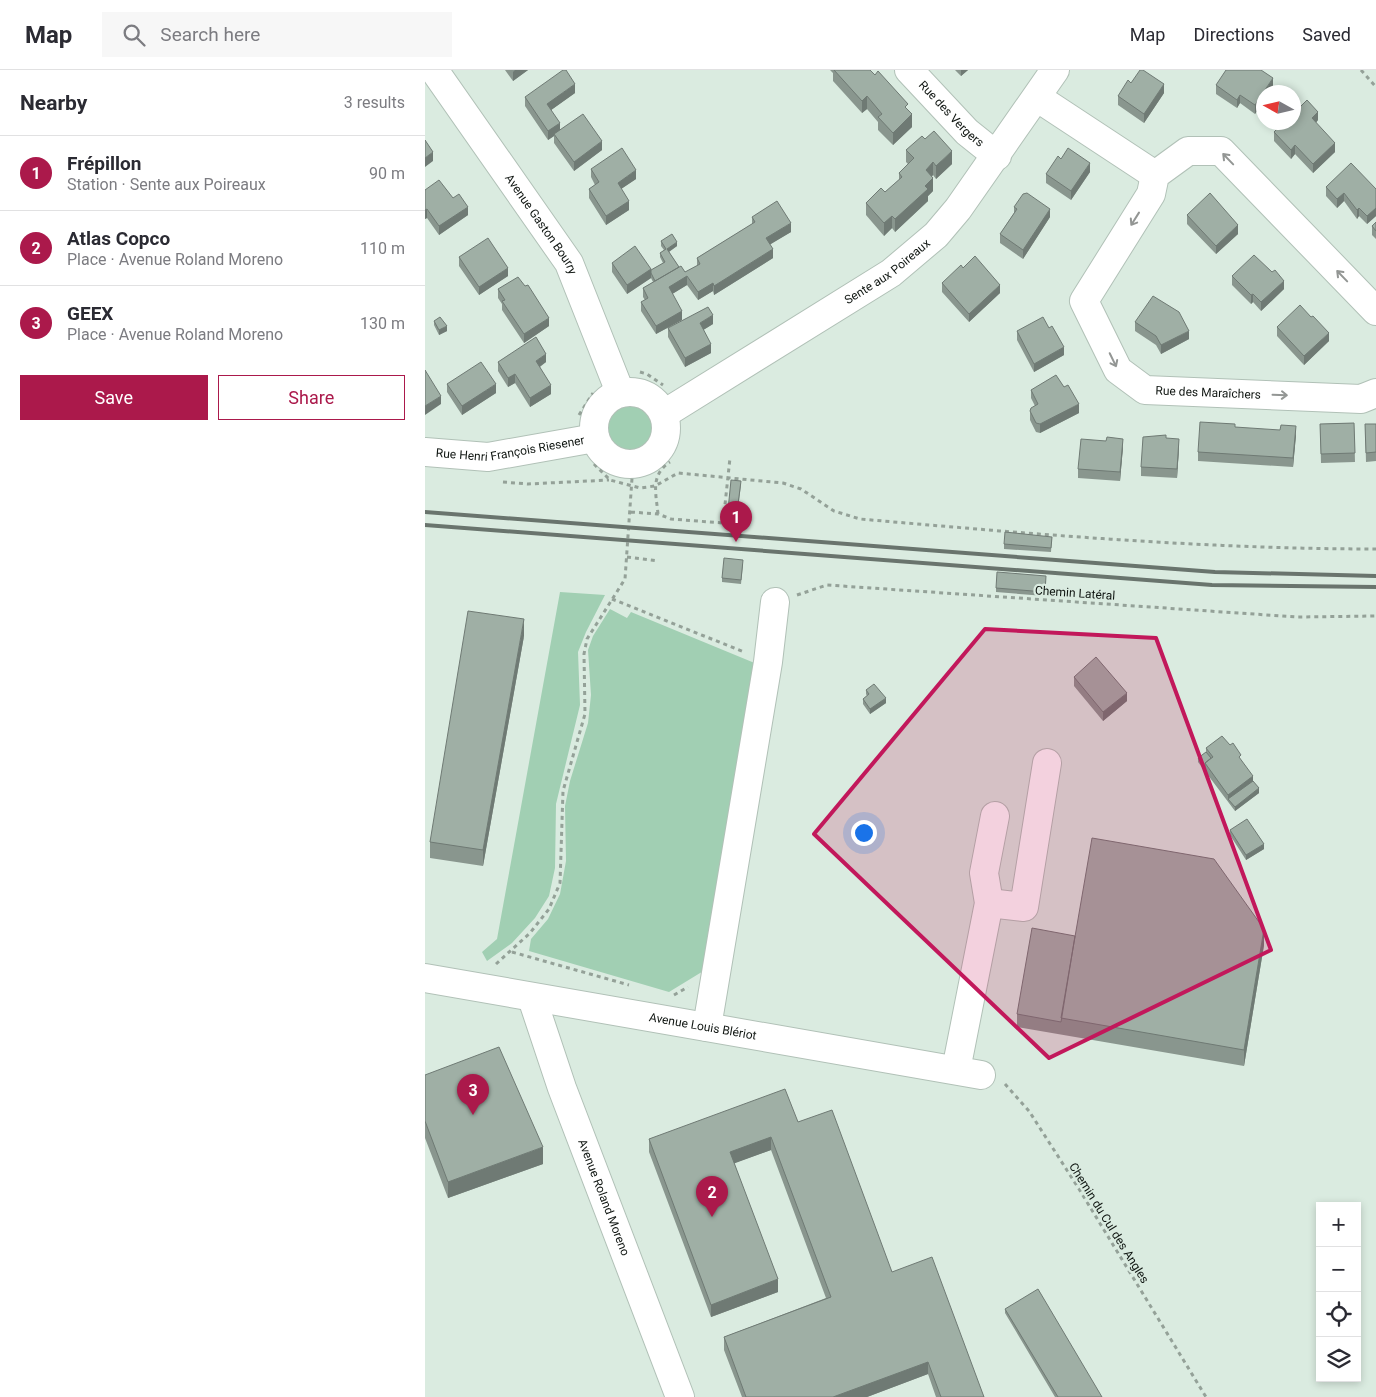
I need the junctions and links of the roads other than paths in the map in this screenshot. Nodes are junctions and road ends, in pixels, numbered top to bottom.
1 (434, 70) edge
2 (909, 70) edge
3 (1055, 70) edge
4 (1038, 98) junction
5 (997, 156) junction
6 (1155, 175) junction
7 (1376, 311) edge
8 (608, 389) junction
9 (1376, 393) edge
10 (668, 402) junction
11 (593, 450) junction
12 (425, 452) edge
13 (775, 602) road end
14 (1047, 763) dead end
15 (995, 816) dead end
16 (989, 903) junction
17 (425, 978) edge
18 (532, 998) junction
19 (707, 1026) junction
20 (680, 1397) edge

1 - 8 street, Avenue Gaston Bourry
2 - 5 street, Rue des Vergers
3 - 4 street, Sente aux Poireaux
4 - 5 street, Sente aux Poireaux
4 - 6 street
5 - 10 street, Sente aux Poireaux
7 -> 6 street
6 -> 9 street, Rue des Maraîchers
8 - 10 street
8 - 11 street
10 - 11 street
11 - 12 street, Rue Henri François Riesener
13 - 19 street
14 - 16 street
15 - 16 street
16 - 19 street, Avenue Louis Blériot
17 - 18 street, Avenue Louis Blériot
18 - 19 street, Avenue Louis Blériot
18 - 20 street, Avenue Roland Moreno

